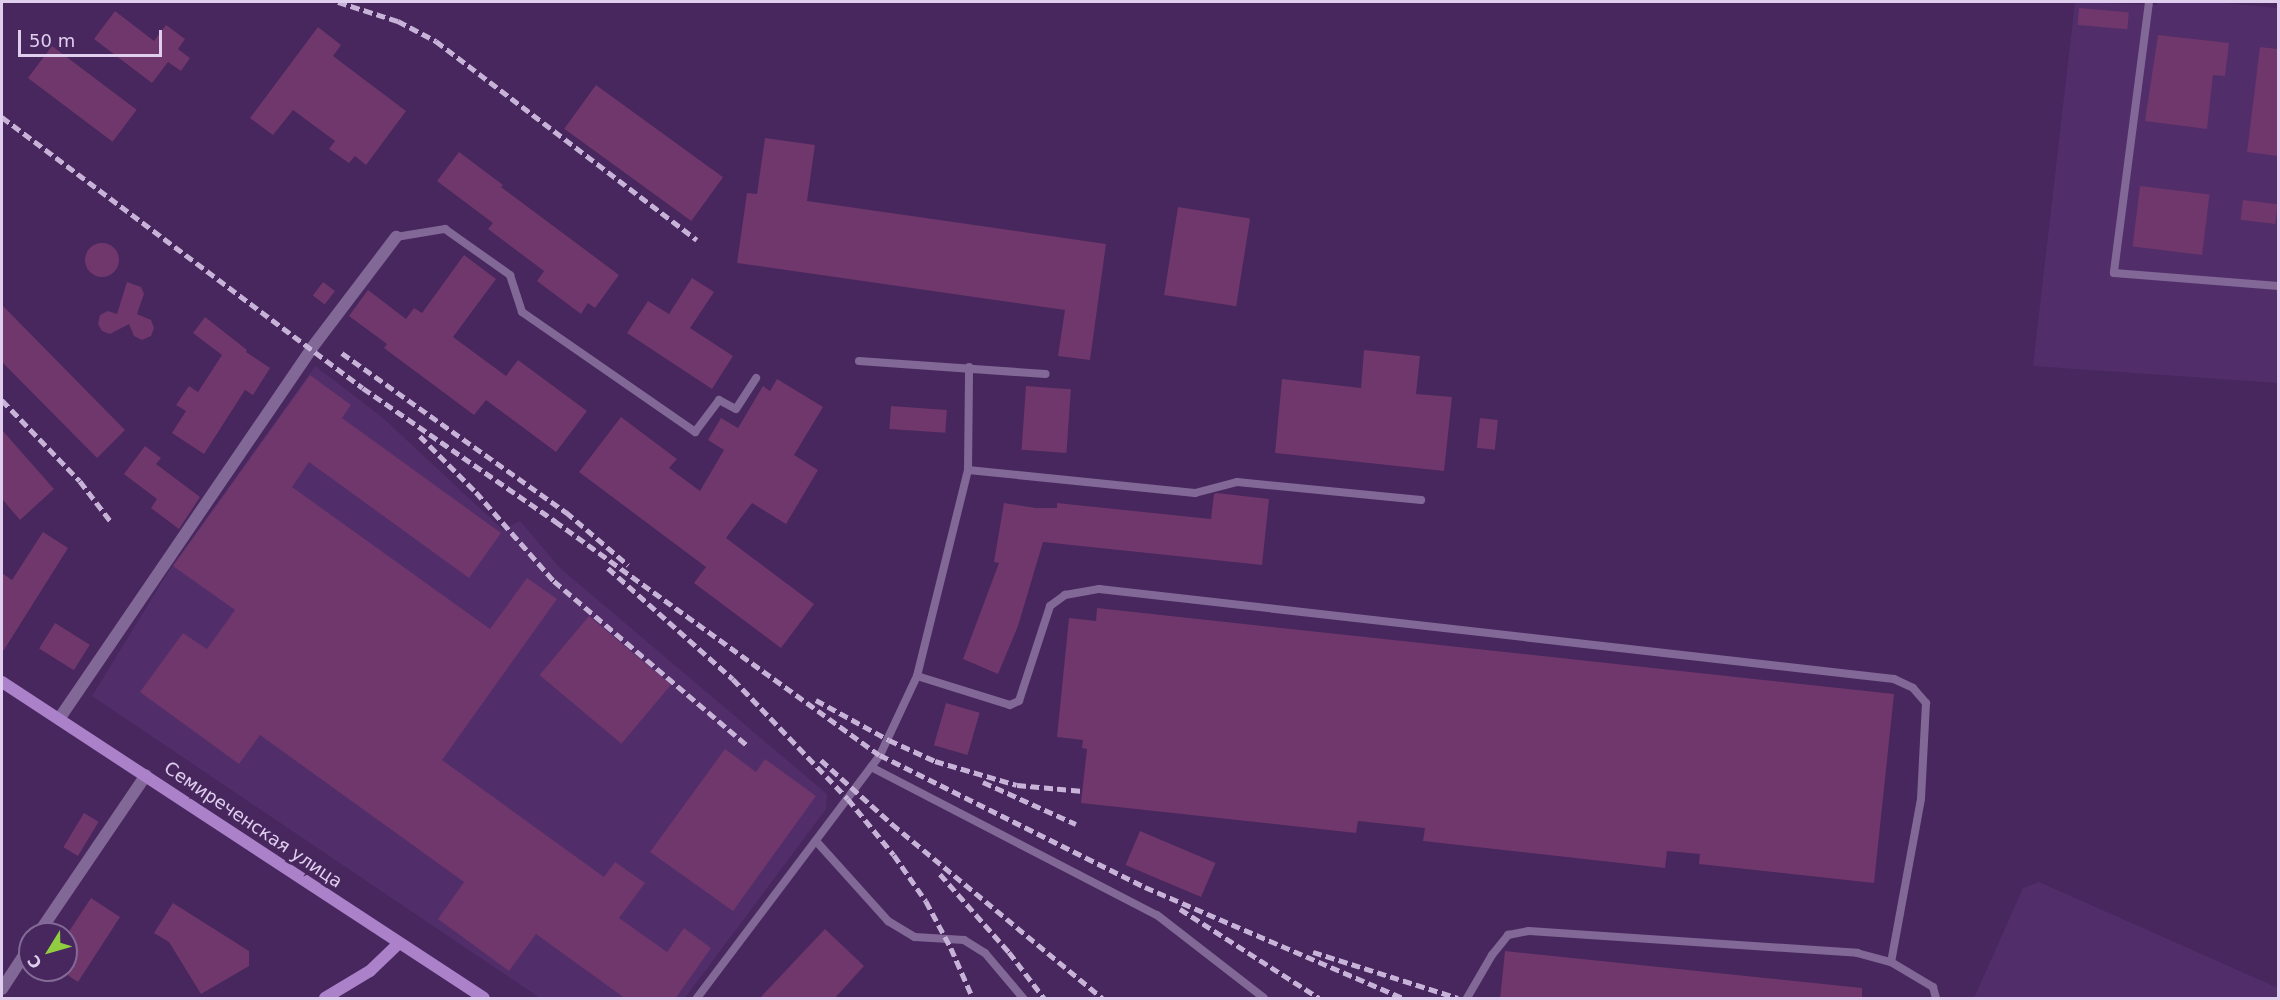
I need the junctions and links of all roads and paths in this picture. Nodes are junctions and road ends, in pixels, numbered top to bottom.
1 (2149, 2) edge
2 (396, 237) joint
3 (2278, 286) edge
4 (859, 361) dead end
5 (969, 367) junction
6 (1046, 374) dead end
7 (756, 378) dead end
8 (968, 470) junction
9 (1421, 500) dead end
10 (917, 676) junction
11 (2, 682) edge
12 (59, 719) junction
13 (871, 767) junction
14 (146, 775) junction
15 (816, 841) junction
16 (46, 922) edge
17 (399, 943) junction
18 (1891, 962) junction
19 (18, 964) edge
20 (2, 988) edge
21 (325, 999) edge
22 (484, 999) edge
23 (697, 999) edge
24 (1023, 999) edge
25 (1264, 999) edge
26 (1467, 999) edge
27 (1936, 999) edge

1 - 3 lane
2 - 7 lane
2 - 12 street
4 - 5 lane
5 - 6 lane
5 - 8 lane
8 - 9 lane
8 - 10 lane
10 - 13 lane
10 - 18 lane
11 - 12 main road, Семиреченская улица
12 - 14 main road, Семиреченская улица
13 - 15 lane
13 - 25 lane
14 - 16 street
14 - 17 main road, Семиреченская улица
15 - 23 lane
15 - 24 lane
17 - 21 main road
17 - 22 main road, Семиреченская улица
18 - 26 lane
18 - 27 lane
19 - 20 street

